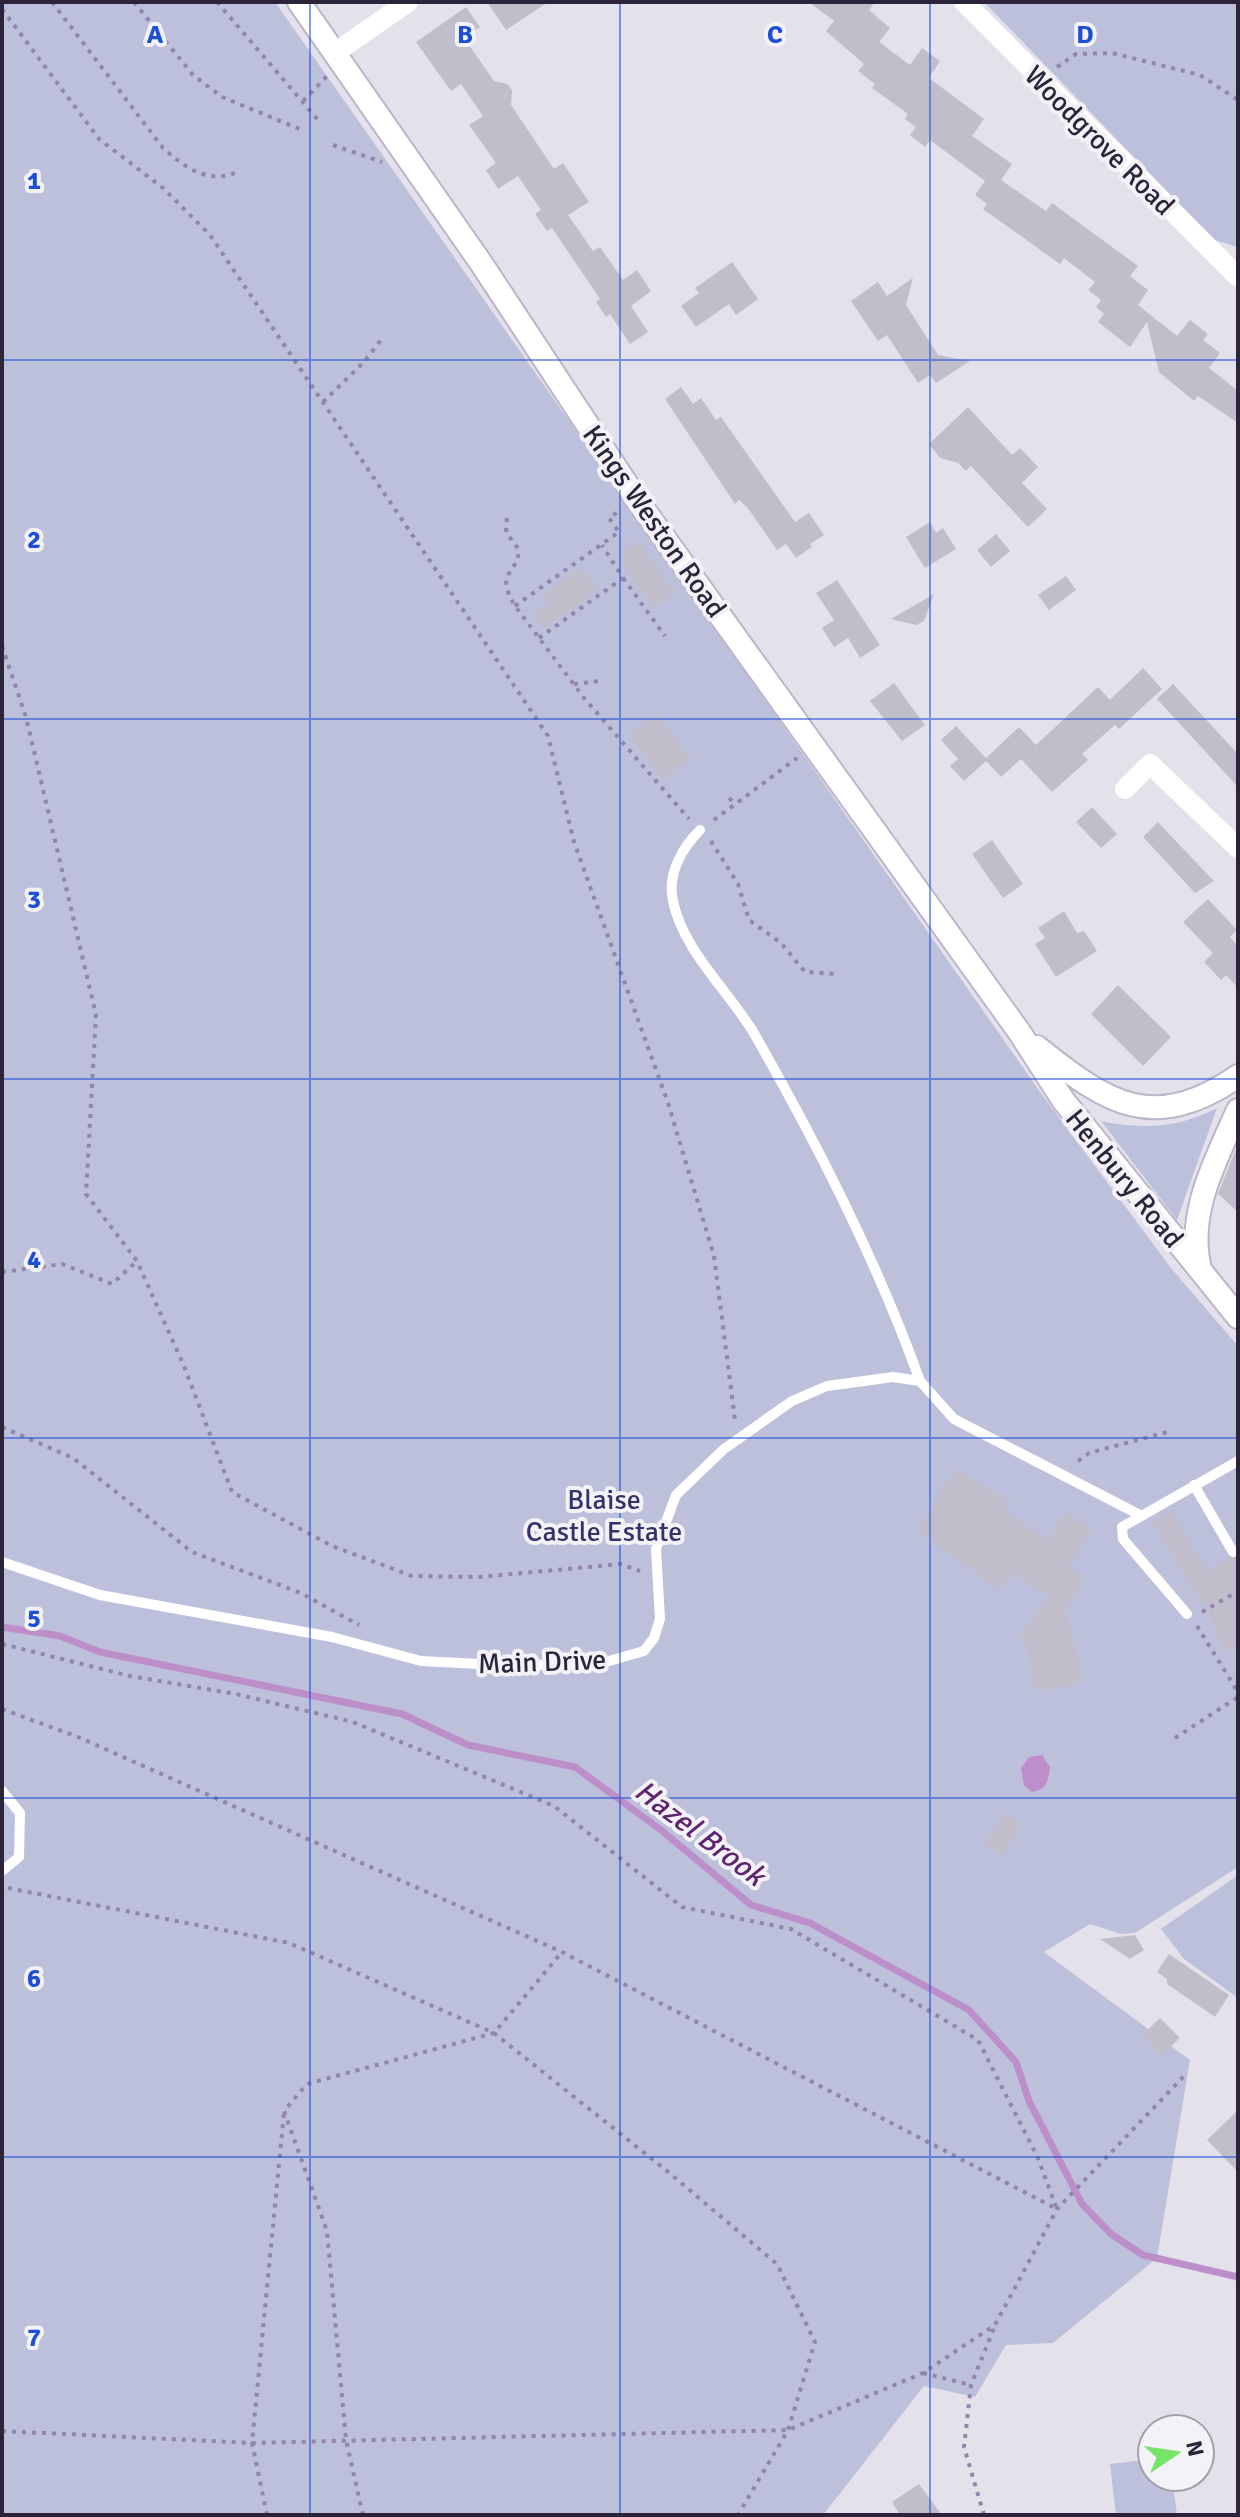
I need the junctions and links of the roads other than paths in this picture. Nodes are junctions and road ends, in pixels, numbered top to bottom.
1 (299, 2) edge
2 (408, 2) edge
3 (964, 2) edge
4 (340, 57) junction
5 (1238, 277) edge
6 (1125, 789) dead end
7 (700, 830) road end
8 (1238, 848) edge
9 (1020, 1033) junction
10 (1238, 1076) edge
11 (1238, 1110) edge
12 (1202, 1274) junction
13 (1238, 1317) edge
14 (920, 1381) junction
15 (1238, 1461) edge
16 (1194, 1485) junction
17 (1140, 1515) junction
18 (1233, 1552) dead end
19 (2, 1562) edge
20 (1187, 1614) dead end
21 (2, 1791) edge
22 (2, 1871) edge

1 - 4 main road, Kings Weston Road
2 - 4 street
3 - 5 street, Woodgrove Road
4 - 9 main road, Kings Weston Road
6 - 8 street
7 - 14 lane
9 - 10 main road
9 - 12 main road, Henbury Road
11 - 12 main road
12 - 13 main road, Henbury Road
14 - 17 lane
14 - 19 lane, Main Drive
15 - 16 lane
16 - 17 lane
16 - 18 lane
17 - 20 lane
21 - 22 lane

